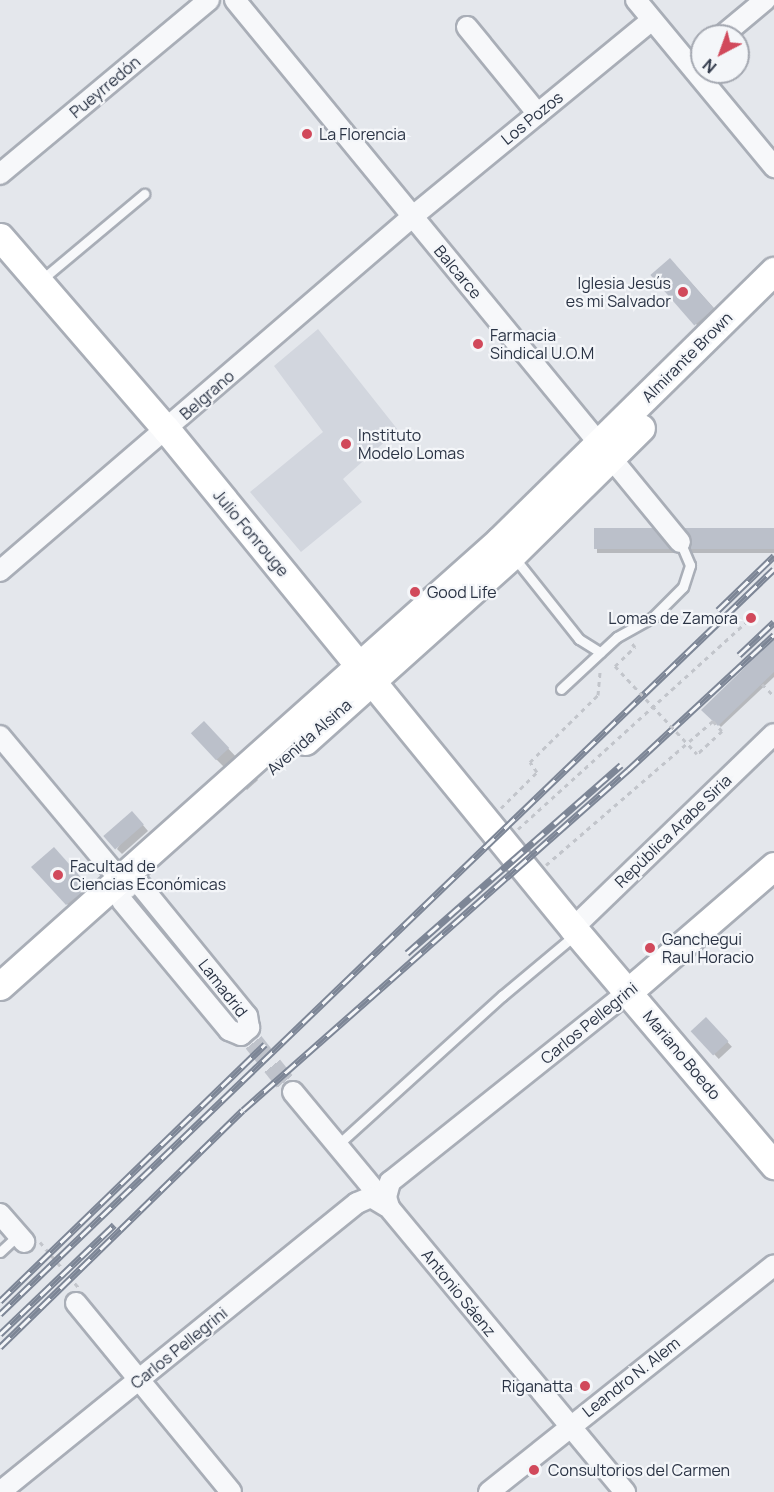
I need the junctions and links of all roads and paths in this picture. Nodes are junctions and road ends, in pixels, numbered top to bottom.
1 (209, 0) edge
2 (235, 0) edge
3 (636, 0) edge
4 (765, 0) edge
5 (652, 20) junction
6 (736, 24) edge
7 (467, 27) dead end
8 (690, 54) edge
9 (714, 84) edge
10 (538, 114) junction
11 (774, 167) edge
12 (0, 174) edge
13 (144, 194) dead end
14 (412, 217) junction
15 (0, 237) edge
16 (774, 271) edge
17 (38, 282) junction
18 (774, 296) edge
19 (166, 429) junction
20 (606, 451) junction
21 (680, 542) joint
22 (506, 548) junction
23 (0, 571) edge
24 (751, 618) dead end
25 (635, 647) dead end
26 (600, 652) junction
27 (600, 664) dead end
28 (367, 673) junction
29 (762, 684) dead end
30 (561, 689) dead end
31 (774, 696) edge
32 (653, 706) junction
33 (774, 734) edge
34 (0, 736) edge
35 (495, 833) junction
36 (774, 866) edge
37 (531, 878) junction
38 (128, 890) junction
39 (575, 931) junction
40 (0, 986) edge
41 (628, 992) junction
42 (0, 1007) edge
43 (235, 1019) tunnel mouth
44 (293, 1092) tunnel mouth
45 (343, 1140) junction
46 (774, 1165) edge
47 (399, 1174) junction
48 (357, 1203) junction
49 (388, 1207) junction
50 (0, 1214) edge
51 (21, 1239) junction
52 (0, 1252) edge
53 (774, 1265) edge
54 (76, 1303) joint
55 (139, 1380) junction
56 (568, 1426) junction
57 (0, 1492) edge
58 (231, 1492) edge
59 (489, 1492) edge
60 (626, 1492) edge

1 - 12 street, Pueyrredón
2 - 14 street, Balcarce
3 - 5 street
4 - 6 street
5 - 8 street
5 - 10 street, Los Pozos
7 - 10 street
9 - 11 street
10 - 14 street, Los Pozos
13 - 17 lane
14 - 19 street, Belgrano
14 - 20 street, Balcarce
15 - 17 main road, Julio Fonrouge
16 - 20 main road, Almirante Brown
17 - 19 main road, Julio Fonrouge
18 - 20 main road, Almirante Brown
19 - 23 street, Belgrano
19 - 28 main road, Julio Fonrouge
20 - 21 street, Balcarce
20 - 22 main road, Avenida Alsina
21 - 26 lane
22 - 26 lane
22 - 28 main road, Avenida Alsina
24 - 32 path
25 - 32 path, bridge
26 - 30 lane
27 - 35 path
28 - 35 main road, Julio Fonrouge
28 - 38 main road, Avenida Alsina
29 - 31 path
32 - 35 path
32 - 37 path, bridge
33 - 39 street, República Arabe Siria
34 - 38 street, Lamadrid
35 - 37 main road, Mariano Boedo
36 - 41 main road, Carlos Pellegrini
37 - 39 main road, Mariano Boedo
38 - 38 street, Lamadrid
38 - 40 main road, Avenida Alsina
38 - 42 main road, Avenida Alsina
38 - 43 street, Lamadrid
39 - 41 main road, Mariano Boedo
39 - 45 lane
41 - 46 main road, Mariano Boedo
41 - 47 street, Carlos Pellegrini
44 - 49 street, Antonio Sáenz
45 - 47 street
45 - 48 street
47 - 49 street
48 - 49 street
48 - 55 street, Carlos Pellegrini
49 - 56 street, Antonio Sáenz
50 - 51 street
51 - 52 lane
51 - 54 path
53 - 56 street, Leandro N. Alem
54 - 55 street
55 - 57 street, Carlos Pellegrini
55 - 58 street
56 - 59 street, Leandro N. Alem
56 - 60 street, Antonio Sáenz

